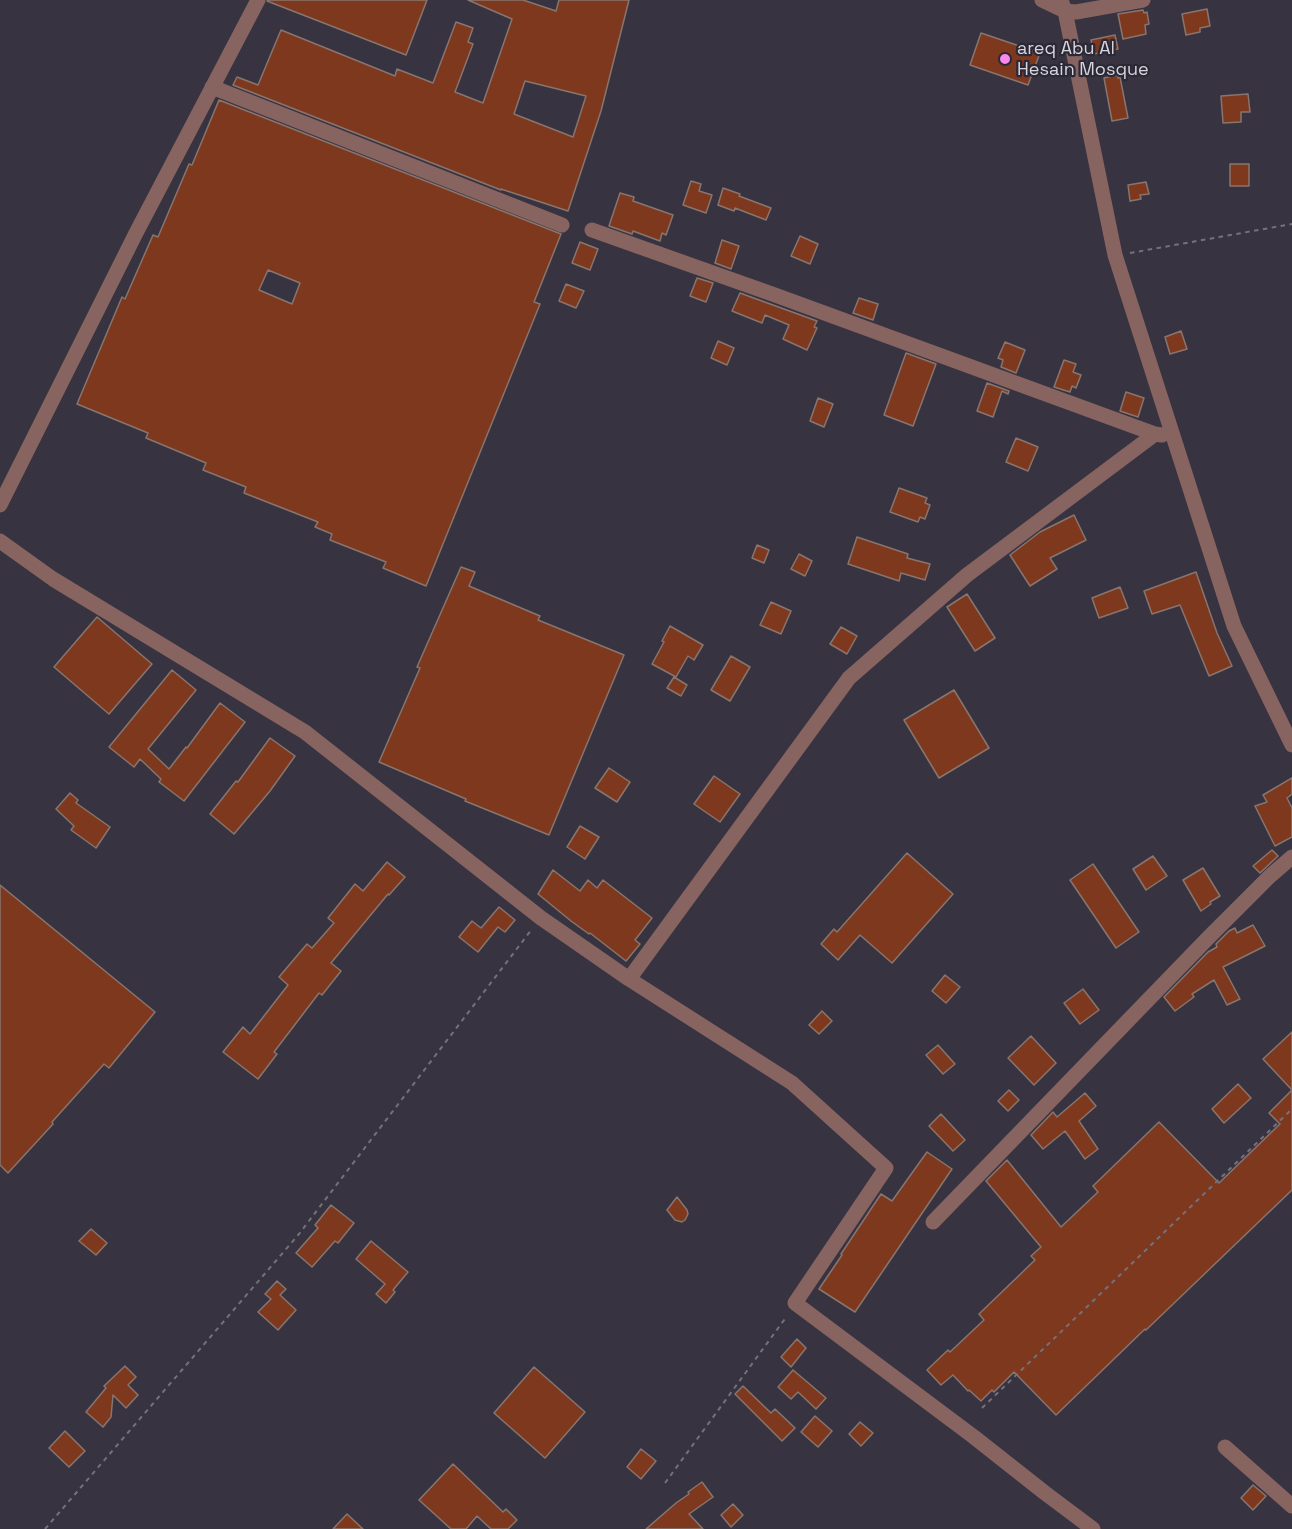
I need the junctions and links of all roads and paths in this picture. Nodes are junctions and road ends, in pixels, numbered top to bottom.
1 (258, 0) edge
2 (1042, 0) edge
3 (1143, 0) edge
4 (1063, 5) edge
5 (212, 87) junction
6 (1292, 224) edge
7 (562, 225) dead end
8 (592, 230) dead end
9 (1115, 255) junction
10 (1155, 434) junction
11 (1173, 437) junction
12 (0, 505) edge
13 (0, 541) edge
14 (1292, 745) edge
15 (1292, 857) edge
16 (542, 918) junction
17 (628, 979) junction
18 (1292, 1109) edge
19 (933, 1222) dead end
20 (795, 1304) junction
21 (982, 1408) dead end
22 (1226, 1447) dead end
23 (665, 1483) dead end
24 (1292, 1506) edge
25 (45, 1529) edge
26 (1092, 1529) edge

1 - 5 street
2 - 4 street
3 - 4 street
4 - 9 street
5 - 7 street
5 - 12 street
6 - 9 path
8 - 10 street
9 - 11 street
10 - 11 street
10 - 17 street
11 - 14 street
13 - 16 street
15 - 19 street
16 - 17 street
16 - 25 path
17 - 20 street
18 - 21 path
20 - 23 path
20 - 26 street
22 - 24 street

